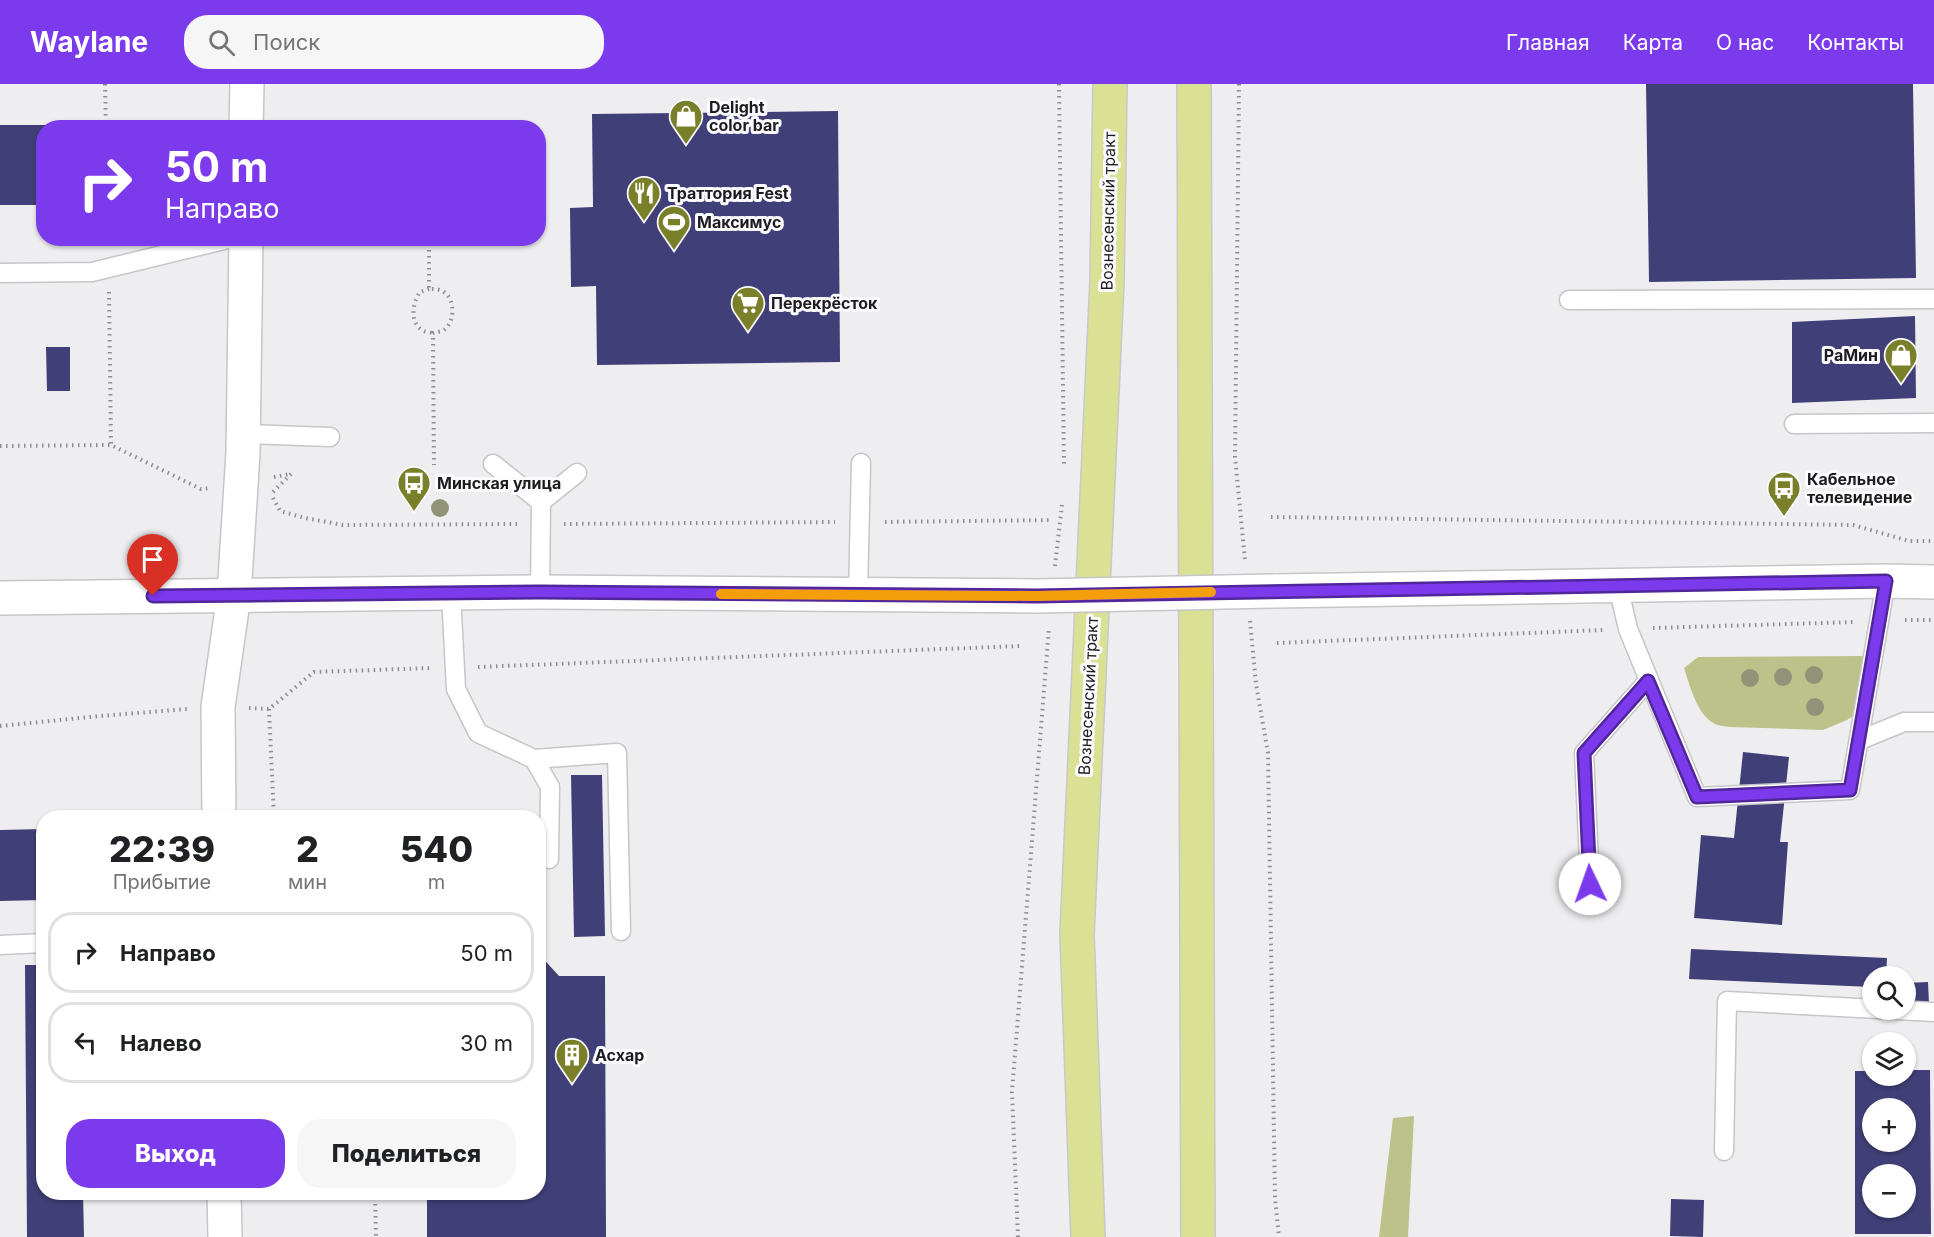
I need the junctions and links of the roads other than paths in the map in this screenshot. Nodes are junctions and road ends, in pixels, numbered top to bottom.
1 (247, 84) edge
2 (1110, 84) edge
3 (1194, 84) edge
4 (246, 120) edge
5 (199, 246) edge
6 (246, 246) edge
7 (0, 273) edge
8 (1934, 299) edge
9 (1569, 300) dead end
10 (1934, 423) edge
11 (1794, 424) dead end
12 (244, 434) junction
13 (330, 437) dead end
14 (861, 463) dead end
15 (493, 464) dead end
16 (577, 473) dead end
17 (540, 502) junction
18 (1886, 581) junction
19 (1934, 582) edge
20 (1618, 586) junction
21 (540, 592) junction
22 (451, 594) junction
23 (234, 595) junction
24 (858, 595) junction
25 (0, 598) edge
26 (1648, 681) junction
27 (1934, 722) edge
28 (1860, 740) junction
29 (534, 759) junction
30 (219, 810) edge
31 (549, 859) edge
32 (1590, 884) dead end
33 (621, 931) dead end
34 (36, 943) edge
35 (0, 945) edge
36 (1934, 1012) edge
37 (1724, 1151) dead end
38 (224, 1200) edge
39 (225, 1237) edge
40 (1088, 1237) edge
41 (1198, 1237) edge

1 - 4 main road
2 - 40 main road, Вознесенский тракт
3 - 41 main road
5 - 7 lane
6 - 12 main road
8 - 9 lane
10 - 11 lane
12 - 13 lane
12 - 23 main road
14 - 24 lane
15 - 17 lane
16 - 17 lane
17 - 21 lane
18 - 19 main road
18 - 20 main road
18 - 28 lane
20 - 24 main road, bridge
20 - 26 lane
21 - 22 main road
21 - 24 main road
22 - 23 main road
22 - 29 lane
23 - 25 main road
23 - 30 main road
26 - 28 lane
26 - 32 lane
27 - 28 lane
29 - 31 lane
29 - 33 lane
34 - 35 lane
36 - 37 lane
38 - 39 main road

